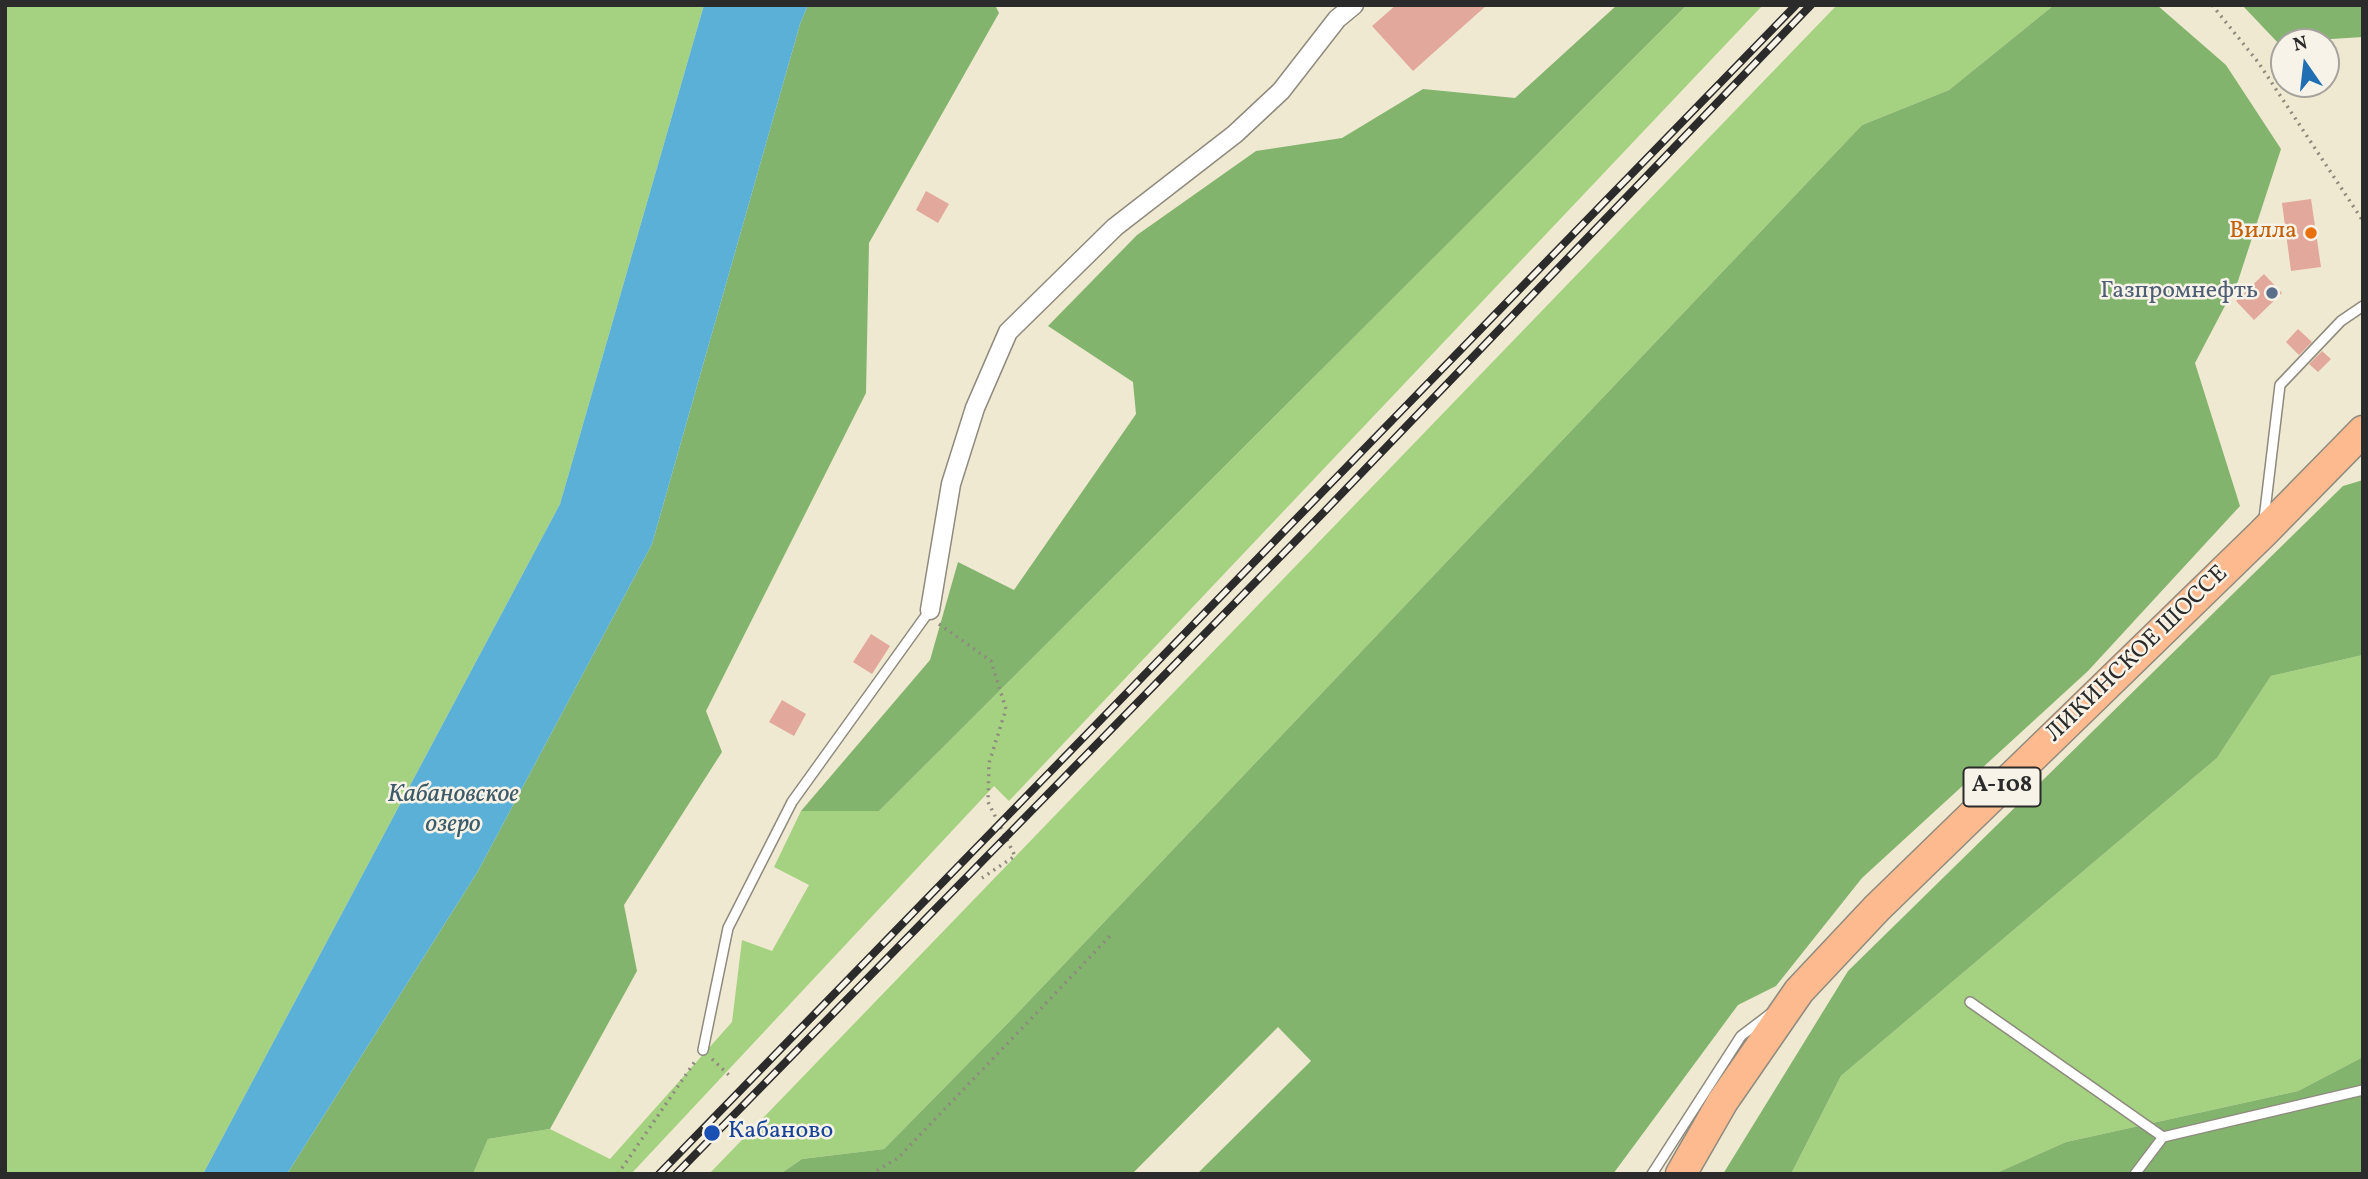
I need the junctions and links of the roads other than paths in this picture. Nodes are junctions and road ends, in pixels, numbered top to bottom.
1 (1354, 5) edge
2 (2363, 306) edge
3 (2363, 431) edge
4 (2262, 534) junction
5 (930, 610) joint
6 (1799, 991) junction
7 (1970, 1002) dead end
8 (703, 1050) road end
9 (2363, 1090) edge
10 (2163, 1137) junction
11 (1652, 1174) edge
12 (1681, 1174) edge
13 (2135, 1174) edge

1 - 5 street
2 - 4 lane
3 - 4 highway, ЛИКИНСКОЕ ШОССЕ / А-108
4 - 6 highway, ЛИКИНСКОЕ ШОССЕ / А-108
5 - 8 lane
6 - 11 lane
6 - 12 highway, ЛИКИНСКОЕ ШОССЕ / А-108
7 - 10 lane
9 - 10 lane
10 - 13 lane

